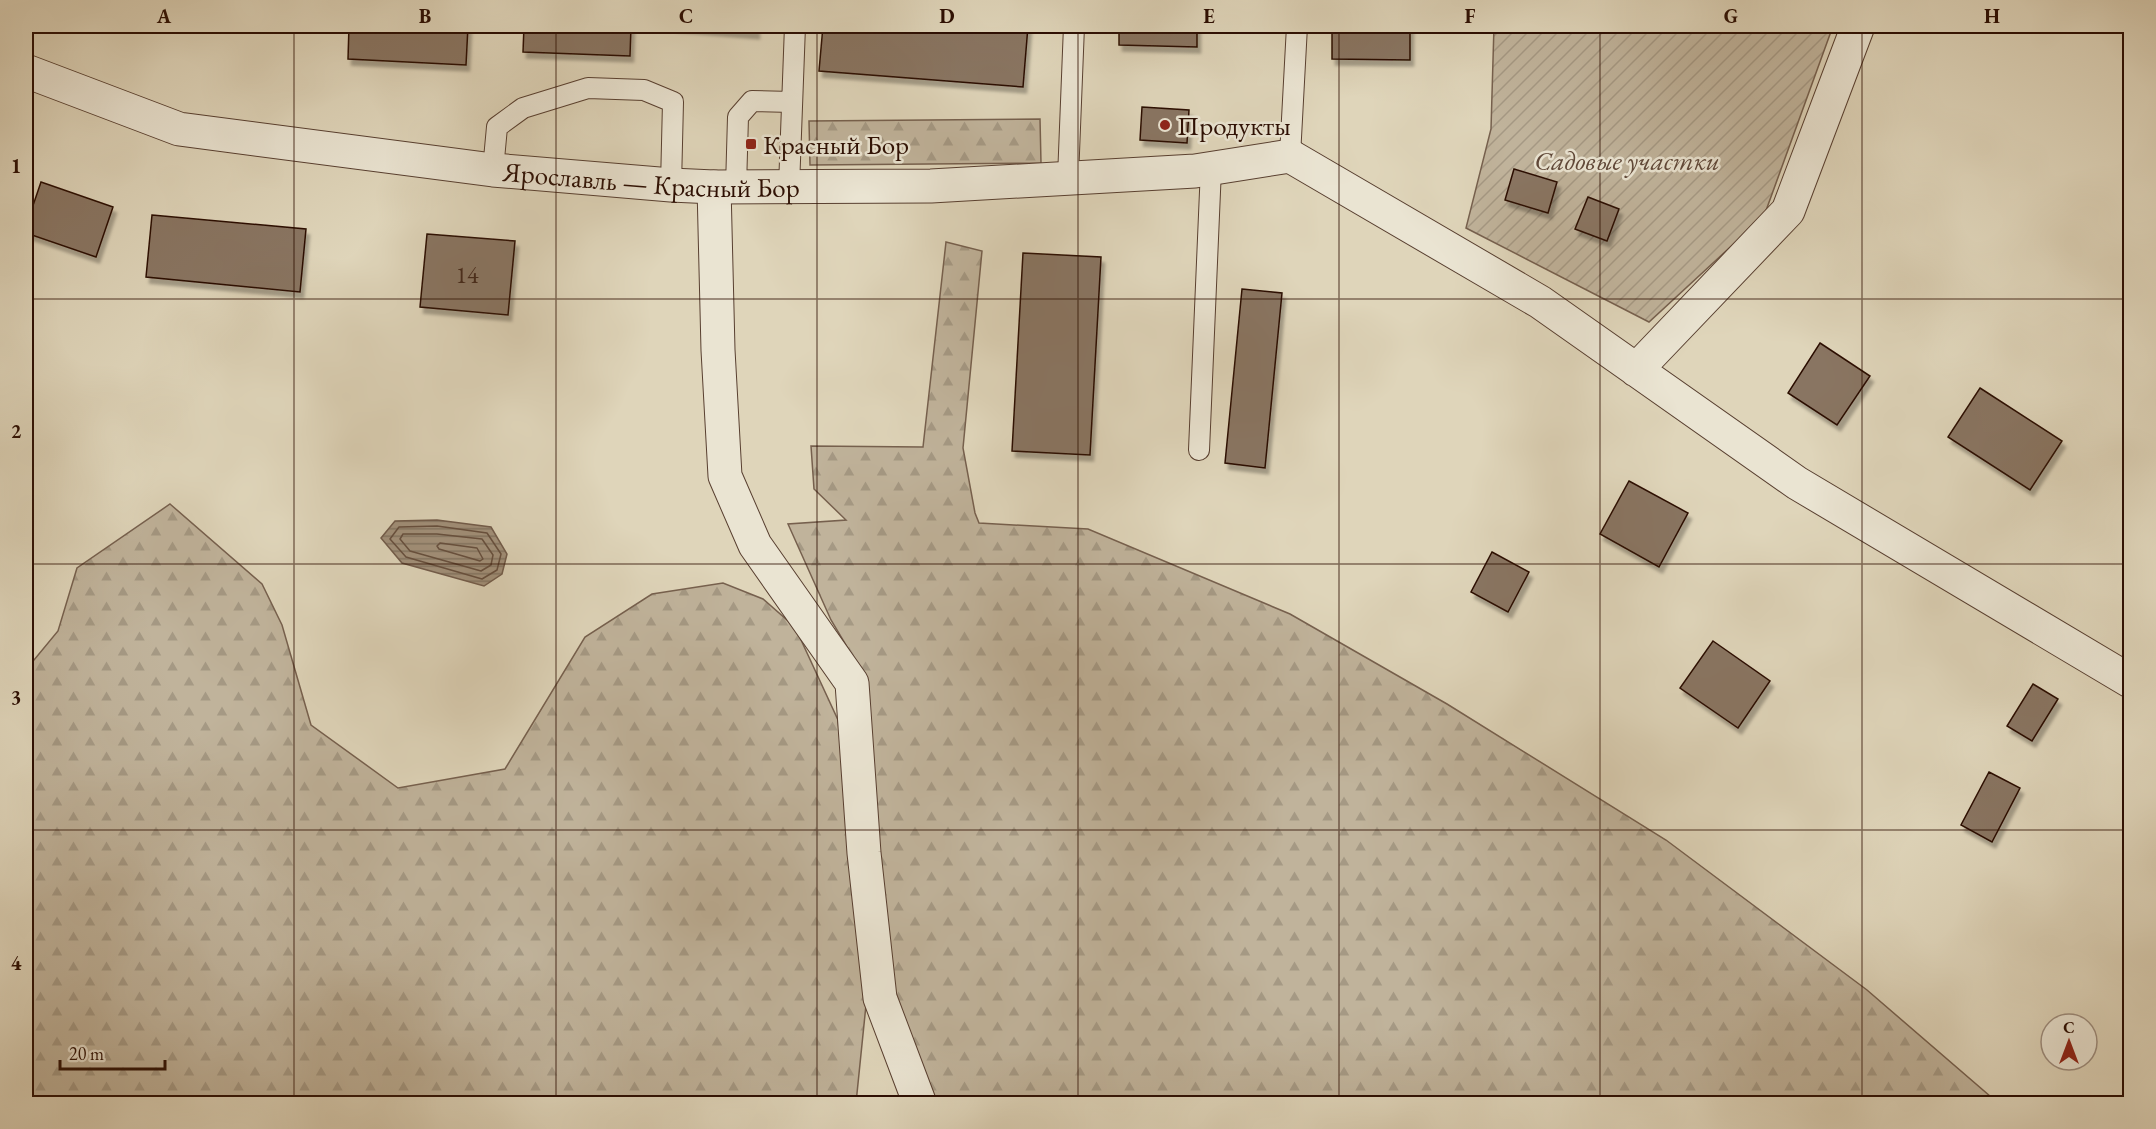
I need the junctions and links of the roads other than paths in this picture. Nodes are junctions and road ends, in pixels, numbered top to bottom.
1 (795, 26) edge
2 (1074, 26) edge
3 (1297, 26) edge
4 (1858, 26) edge
5 (26, 71) edge
6 (792, 102) junction
7 (1290, 156) junction
8 (1210, 168) junction
9 (493, 170) junction
10 (1068, 178) junction
11 (671, 185) junction
12 (725, 187) junction
13 (789, 187) junction
14 (1636, 370) junction
15 (1199, 450) dead end
16 (2130, 681) edge
17 (920, 1104) edge

1 - 6 lane
2 - 10 lane
3 - 7 lane
4 - 14 street
5 - 9 street, Ярославль — Красный Бор
6 - 12 lane
6 - 13 lane
7 - 8 street, Ярославль — Красный Бор
7 - 14 street
8 - 10 street, Ярославль — Красный Бор
8 - 15 lane
9 - 11 street, Ярославль — Красный Бор
9 - 11 lane
10 - 13 street, Ярославль — Красный Бор
11 - 12 street, Ярославль — Красный Бор
12 - 13 street, Ярославль — Красный Бор
12 - 17 street
14 - 16 street

